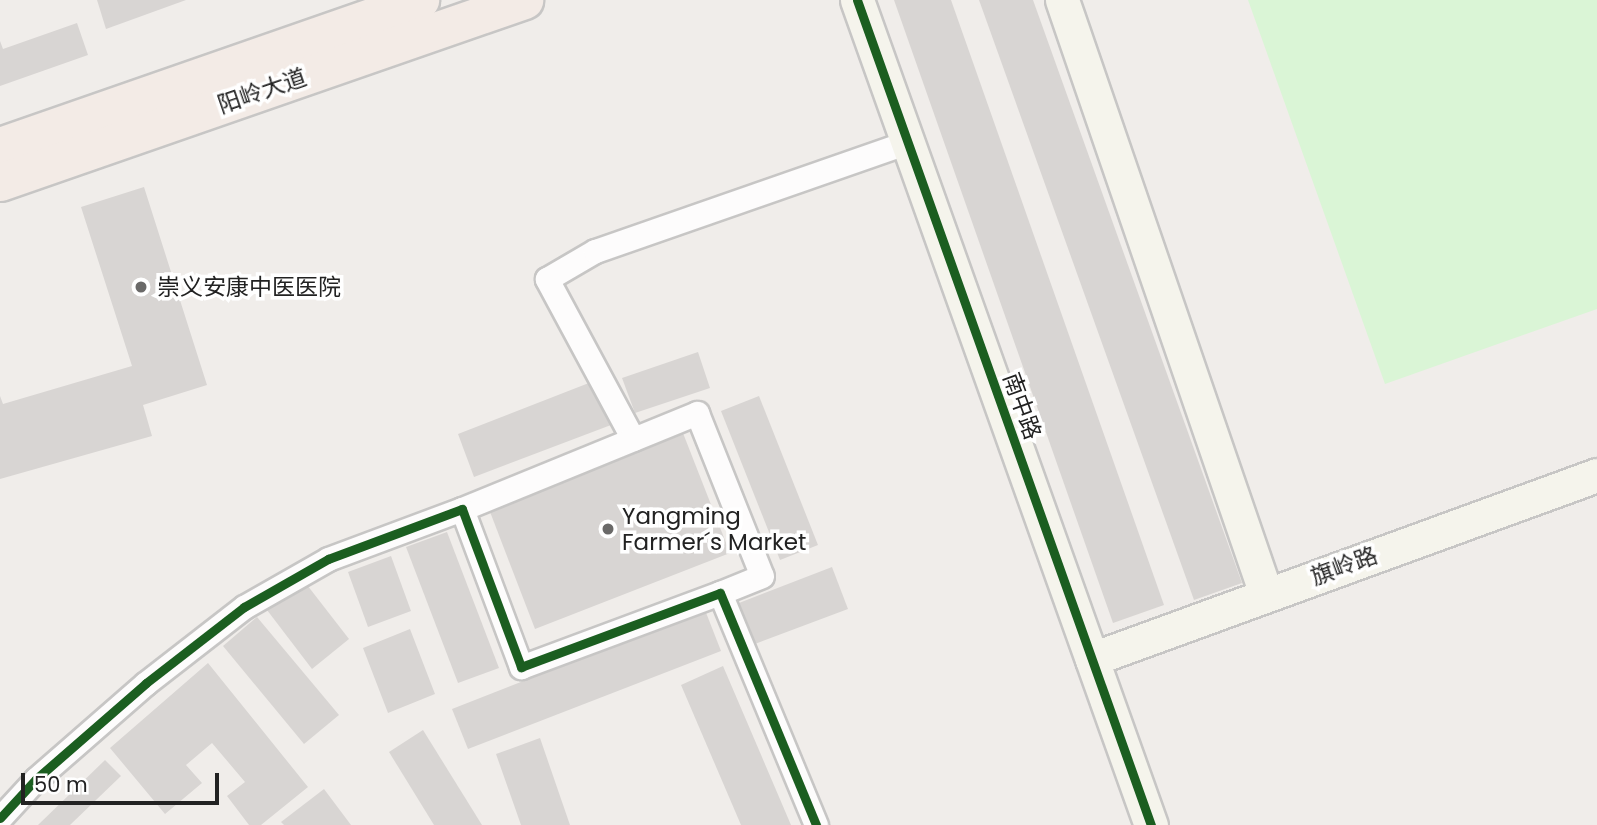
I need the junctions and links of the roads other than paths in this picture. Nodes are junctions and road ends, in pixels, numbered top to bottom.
1 (420, 0) edge
2 (524, 0) edge
3 (857, 0) edge
4 (1062, 0) edge
5 (908, 142) junction
6 (0, 146) edge
7 (0, 182) edge
8 (633, 439) junction
9 (1597, 475) edge
10 (462, 509) junction
11 (720, 593) junction
12 (1266, 594) junction
13 (1092, 659) junction
14 (0, 818) edge
15 (816, 825) edge
16 (1152, 825) edge

1 - 6 main road, 阳岭大道
2 - 7 main road, 阳岭大道
3 - 5 street, 南中路
4 - 12 street
5 - 8 street
5 - 13 street, 南中路
8 - 10 street
8 - 11 street
9 - 12 street, 旗岭路
10 - 11 street
10 - 14 street
11 - 15 street
12 - 13 street, 旗岭路
13 - 16 street, 南中路

